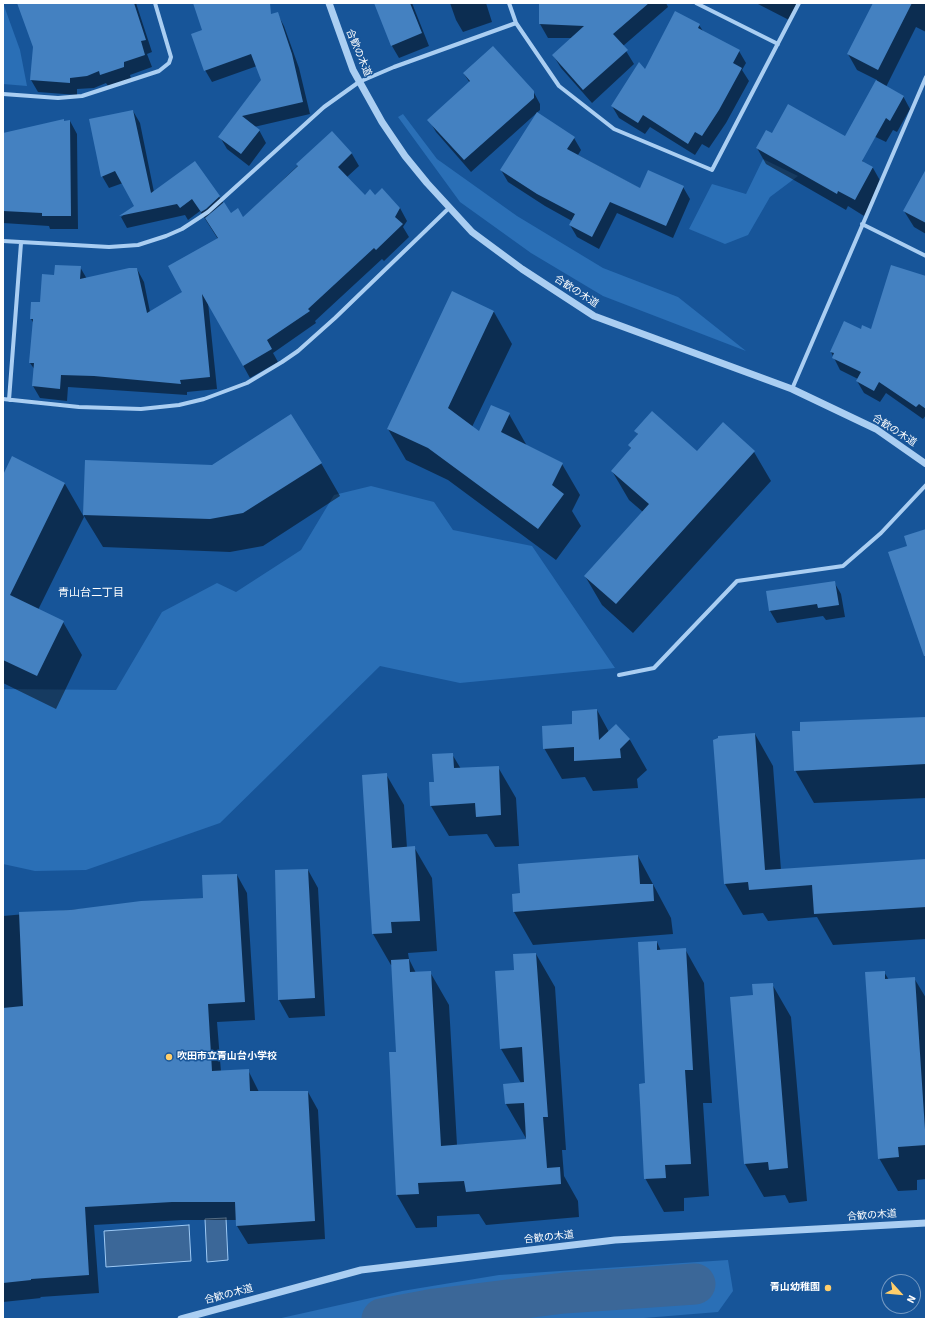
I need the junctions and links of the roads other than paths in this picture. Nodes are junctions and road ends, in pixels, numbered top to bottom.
1 (155, 3) edge
2 (329, 3) edge
3 (509, 3) edge
4 (696, 3) edge
5 (799, 3) edge
6 (516, 22) junction
7 (778, 44) junction
8 (926, 76) edge
9 (359, 82) junction
10 (3, 94) edge
11 (449, 208) junction
12 (862, 224) junction
13 (3, 241) edge
14 (21, 243) junction
15 (926, 256) edge
16 (792, 389) junction
17 (3, 399) edge
18 (9, 400) junction
19 (926, 464) edge
20 (926, 485) edge
21 (619, 675) dead end
22 (926, 1222) edge
23 (181, 1319) edge

1 - 10 street
2 - 9 street, 合歓の木道
3 - 6 street
4 - 7 street
5 - 7 street
6 - 7 street
6 - 9 street
8 - 12 street
9 - 11 street, 合歓の木道
9 - 14 street
11 - 16 street, 合歓の木道
11 - 18 street
12 - 15 street
12 - 16 street
13 - 14 street
14 - 18 street
16 - 19 street, 合歓の木道
17 - 18 street
20 - 21 street
22 - 23 street, 合歓の木道

